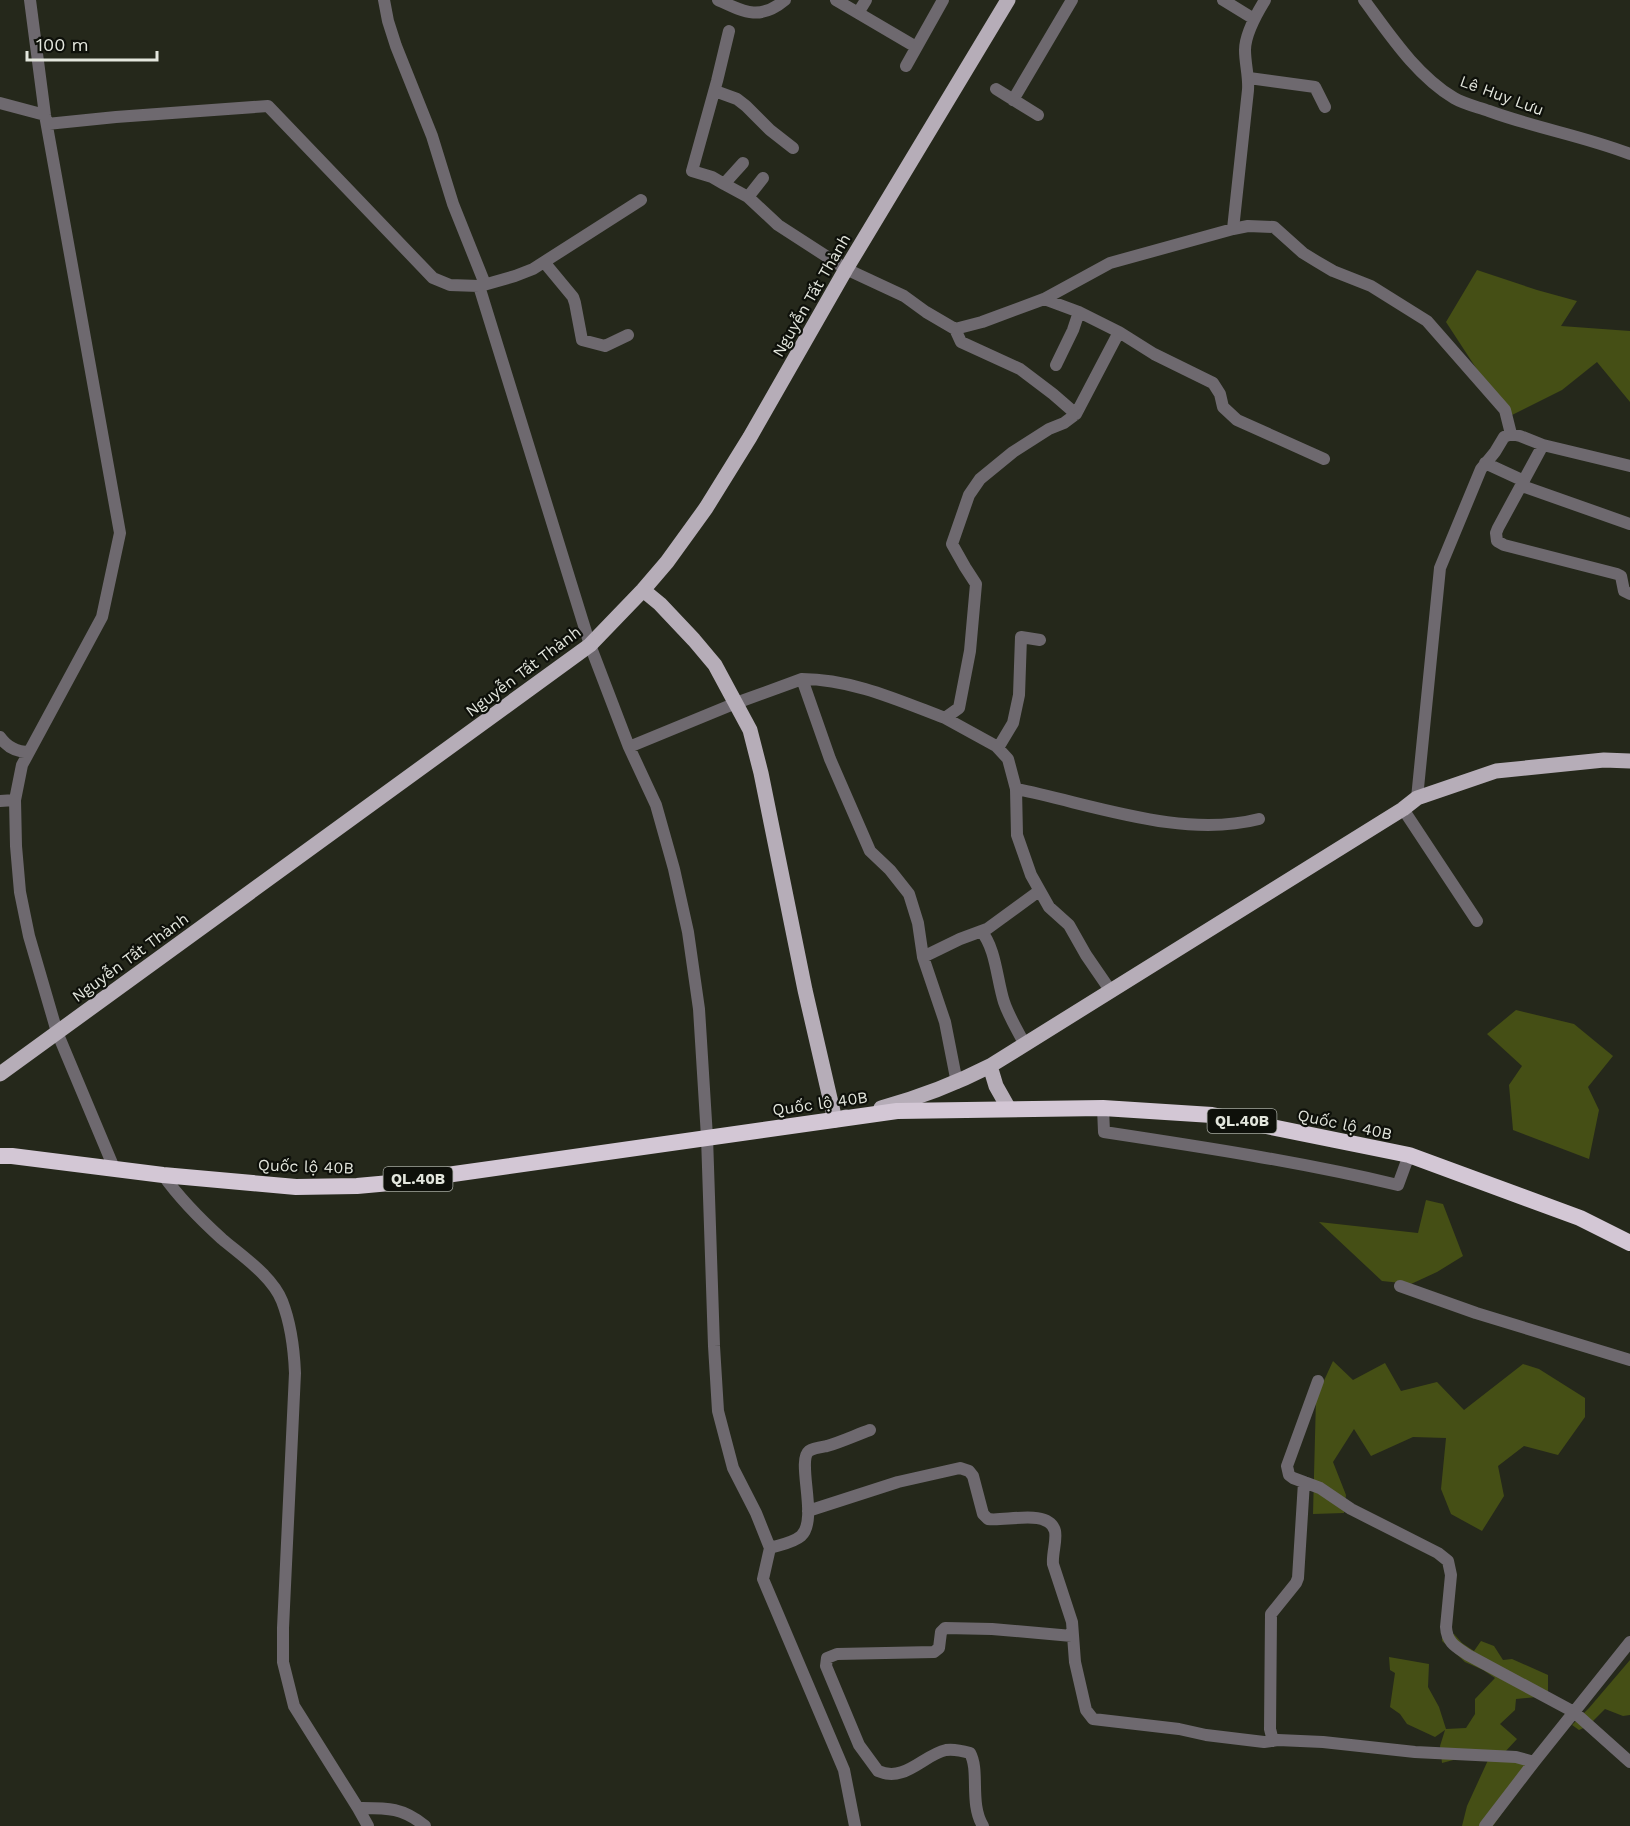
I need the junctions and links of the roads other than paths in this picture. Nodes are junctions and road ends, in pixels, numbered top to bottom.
1 (30, 0) edge
2 (384, 0) edge
3 (718, 0) edge
4 (785, 0) edge
5 (836, 0) edge
6 (866, 0) edge
7 (943, 0) edge
8 (1008, 0) edge
9 (1072, 0) edge
10 (1223, 0) edge
11 (1265, 0) edge
12 (1364, 0) edge
13 (858, 13) junction
14 (1254, 19) junction
15 (729, 31) dead end
16 (916, 47) junction
17 (906, 66) dead end
18 (1249, 78) junction
19 (996, 89) dead end
20 (715, 91) junction
21 (1013, 100) junction
22 (0, 103) edge
23 (1325, 107) dead end
24 (1038, 115) dead end
25 (46, 119) junction
26 (794, 148) dead end
27 (1630, 154) edge
28 (743, 163) dead end
29 (763, 178) dead end
30 (724, 184) junction
31 (748, 197) junction
32 (641, 200) dead end
33 (1233, 229) junction
34 (544, 262) junction
35 (846, 269) junction
36 (482, 285) junction
37 (1044, 299) junction
38 (1079, 312) junction
39 (955, 329) junction
40 (1119, 332) junction
41 (628, 335) dead end
42 (1056, 365) dead end
43 (1076, 414) junction
44 (1511, 434) junction
45 (1543, 445) junction
46 (1324, 459) dead end
47 (1485, 463) junction
48 (1630, 466) edge
49 (1523, 484) junction
50 (1630, 524) edge
51 (643, 590) junction
52 (1630, 594) edge
53 (1040, 640) dead end
54 (590, 645) junction
55 (802, 679) junction
56 (736, 703) junction
57 (945, 718) junction
58 (0, 737) edge
59 (629, 747) junction
60 (998, 748) junction
61 (29, 752) junction
62 (1630, 761) edge
63 (1016, 789) junction
64 (1417, 798) junction
65 (15, 800) junction
66 (0, 801) edge
67 (1403, 809) junction
68 (1259, 819) dead end
69 (1039, 891) junction
70 (1477, 921) dead end
71 (981, 931) junction
72 (923, 957) junction
73 (1110, 990) junction
74 (57, 1032) junction
75 (1025, 1045) junction
76 (990, 1066) junction
77 (0, 1074) edge
78 (957, 1083) junction
79 (1102, 1108) junction
80 (1009, 1109) junction
81 (835, 1120) junction
82 (707, 1137) junction
83 (1409, 1155) junction
84 (0, 1156) edge
85 (114, 1168) junction
86 (163, 1175) junction
87 (1630, 1243) edge
88 (1400, 1286) dead end
89 (1630, 1360) edge
90 (1318, 1381) dead end
91 (870, 1430) dead end
92 (1304, 1482) junction
93 (808, 1511) junction
94 (770, 1548) junction
95 (1072, 1636) junction
96 (1630, 1642) edge
97 (1574, 1712) junction
98 (1273, 1741) junction
99 (1534, 1762) junction
100 (1630, 1762) edge
101 (358, 1808) junction
102 (368, 1826) edge
103 (425, 1826) edge
104 (855, 1826) edge
105 (983, 1826) edge
106 (1485, 1826) edge

1 - 25 street
2 - 36 street
3 - 4 street
5 - 13 street
6 - 13 street
7 - 16 street
8 - 35 main road, Nguyễn Tất Thành
9 - 21 street
10 - 14 street
11 - 14 street
12 - 27 street, Lê Huy Lưu
13 - 16 street
14 - 18 street
15 - 20 street
16 - 17 street
18 - 23 street
18 - 33 street
19 - 21 street
20 - 26 street
20 - 30 street
21 - 24 street
22 - 25 street
25 - 36 street
25 - 61 street
28 - 30 street
29 - 31 street
30 - 31 street
31 - 35 street
32 - 34 street
33 - 37 street
33 - 44 street
34 - 36 street
34 - 41 street
35 - 39 street
35 - 51 main road, Nguyễn Tất Thành
36 - 54 street
37 - 38 street
37 - 39 street
38 - 40 street
38 - 42 street
39 - 43 street
40 - 43 street
40 - 46 street
43 - 57 street
44 - 45 street
44 - 47 street
45 - 48 street
45 - 49 street
47 - 49 street
47 - 64 street
49 - 50 street
49 - 52 street
51 - 54 main road, Nguyễn Tất Thành
51 - 56 main road
53 - 60 street
54 - 59 street
54 - 74 main road, Nguyễn Tất Thành
55 - 56 street
55 - 57 street
55 - 72 street
56 - 59 street
56 - 81 main road
57 - 60 street
58 - 61 street
59 - 82 street
60 - 63 street
61 - 65 street
62 - 64 main road
63 - 68 street
63 - 69 street
64 - 67 main road
65 - 66 street
65 - 74 street
67 - 70 street
67 - 73 main road
69 - 71 street
69 - 73 street
71 - 72 street
71 - 75 street
72 - 78 street
73 - 75 main road
74 - 77 main road, Nguyễn Tất Thành
74 - 85 street
75 - 76 main road
76 - 78 main road
76 - 80 main road
78 - 81 main road
79 - 80 highway, Quốc lộ 40B / QL.40B
79 - 83 highway, Quốc lộ 40B / QL.40B
79 - 83 street
80 - 81 highway, Quốc lộ 40B / QL.40B
81 - 82 highway, Quốc lộ 40B / QL.40B
82 - 86 highway, Quốc lộ 40B / QL.40B
82 - 94 street
83 - 87 highway, Quốc lộ 40B / QL.40B
84 - 85 highway, Quốc lộ 40B / QL.40B
85 - 86 highway, Quốc lộ 40B / QL.40B
86 - 101 street
88 - 89 street
90 - 92 street
91 - 93 street
92 - 97 street
92 - 98 street
93 - 94 street
93 - 95 street
94 - 104 street
95 - 98 street
95 - 105 street
96 - 97 street
97 - 99 street
97 - 100 street
98 - 99 street
99 - 106 street
101 - 102 street
101 - 103 street

